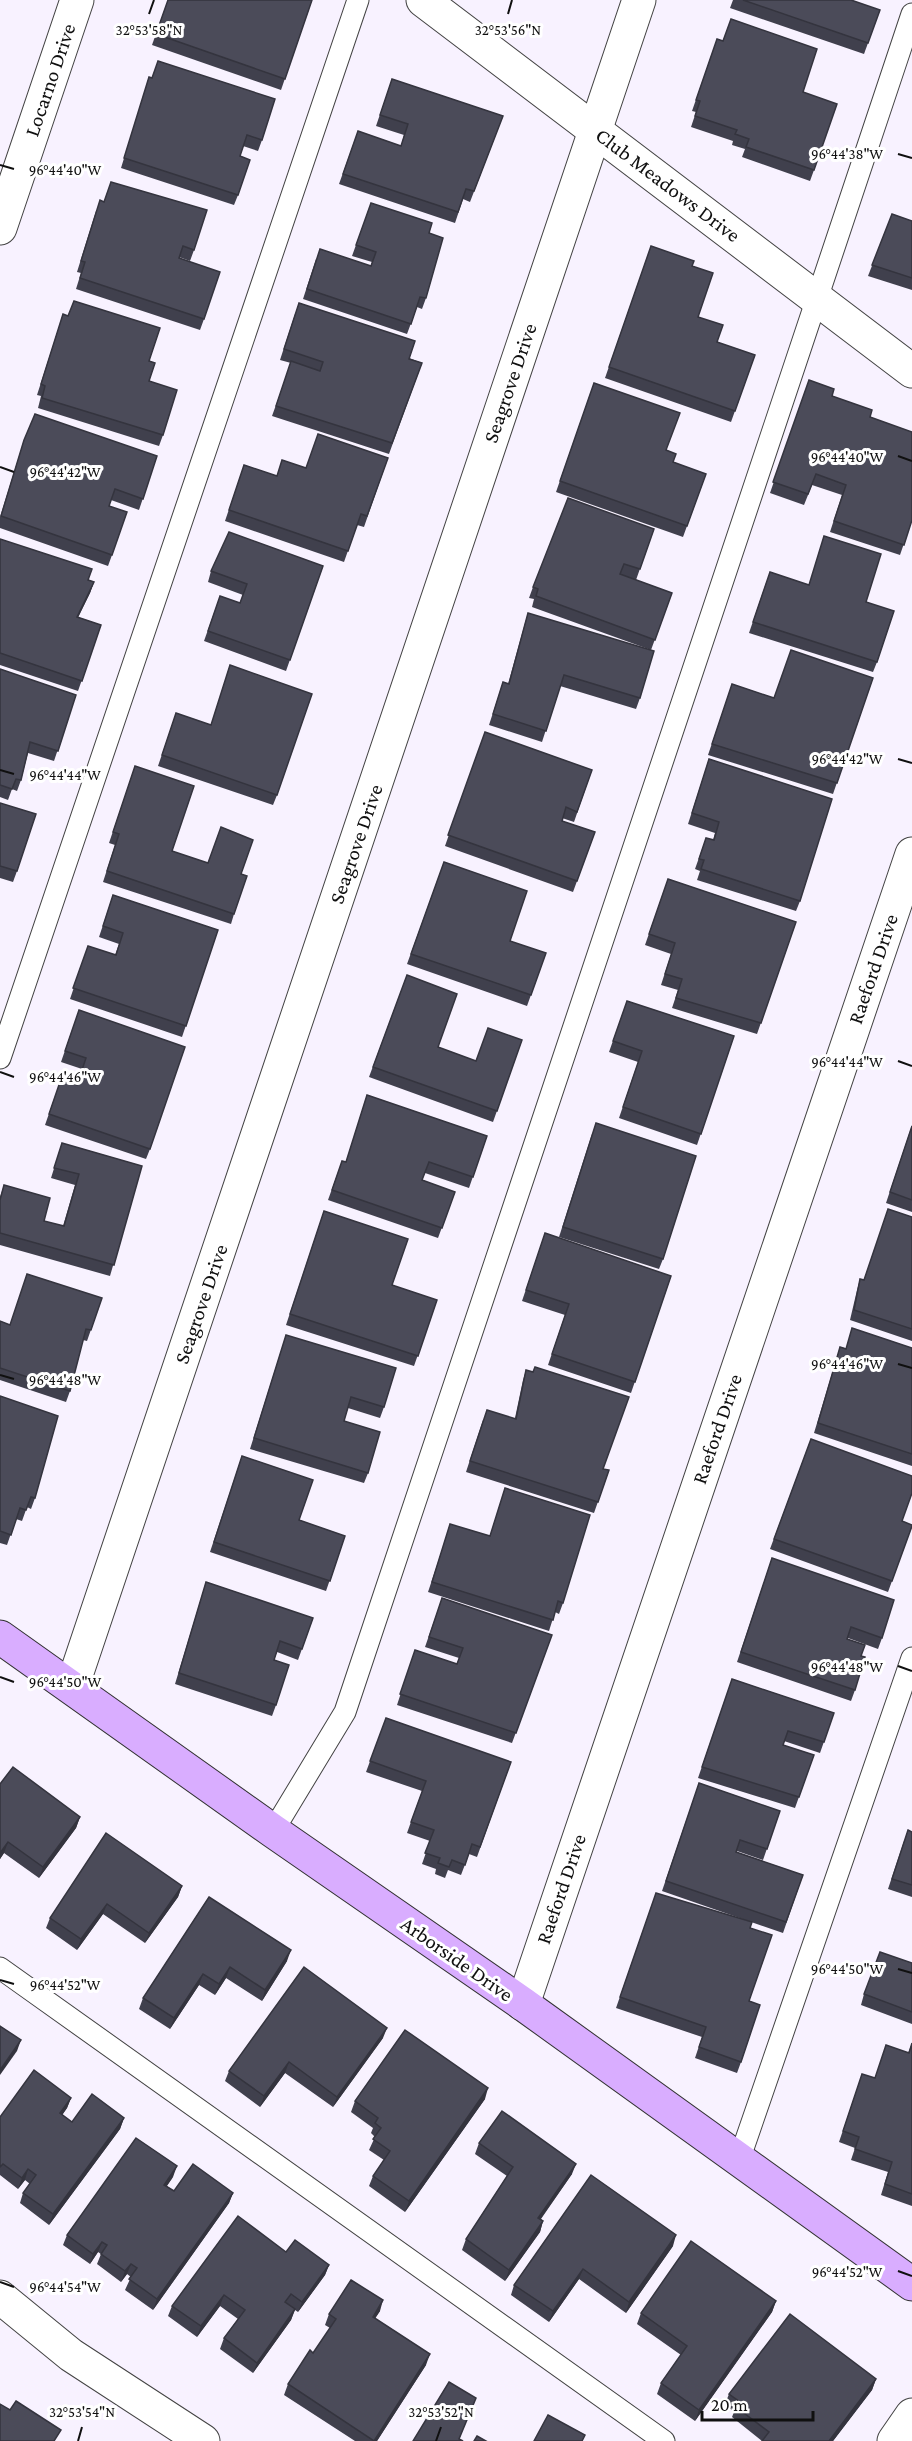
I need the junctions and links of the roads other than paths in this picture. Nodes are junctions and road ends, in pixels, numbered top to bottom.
1 (77, 0) edge
2 (358, 0) edge
3 (423, 0) edge
4 (639, 0) edge
5 (912, 14) edge
6 (595, 130) junction
7 (0, 228) edge
8 (817, 298) junction
9 (912, 371) edge
10 (912, 854) edge
11 (0, 1058) edge
12 (0, 1637) edge
13 (912, 1658) edge
14 (72, 1688) junction
15 (273, 1831) junction
16 (0, 1968) edge
17 (523, 2004) junction
18 (739, 2160) junction
19 (912, 2284) edge
20 (0, 2297) edge
21 (912, 2415) edge
22 (203, 2441) edge
23 (664, 2441) edge
24 (894, 2441) edge

1 - 7 street, Locarno Drive
2 - 11 lane
3 - 6 street, Club Meadows Drive
4 - 6 street, Seagrove Drive
5 - 8 lane
6 - 8 street, Club Meadows Drive
6 - 14 street, Seagrove Drive
8 - 9 street, Club Meadows Drive
8 - 15 lane
10 - 17 street, Raeford Drive
12 - 14 street, Arborside Drive
13 - 18 lane
14 - 15 street, Arborside Drive
15 - 17 street, Arborside Drive
16 - 23 lane
17 - 18 street, Arborside Drive
18 - 19 street, Arborside Drive
20 - 22 street
21 - 24 street

